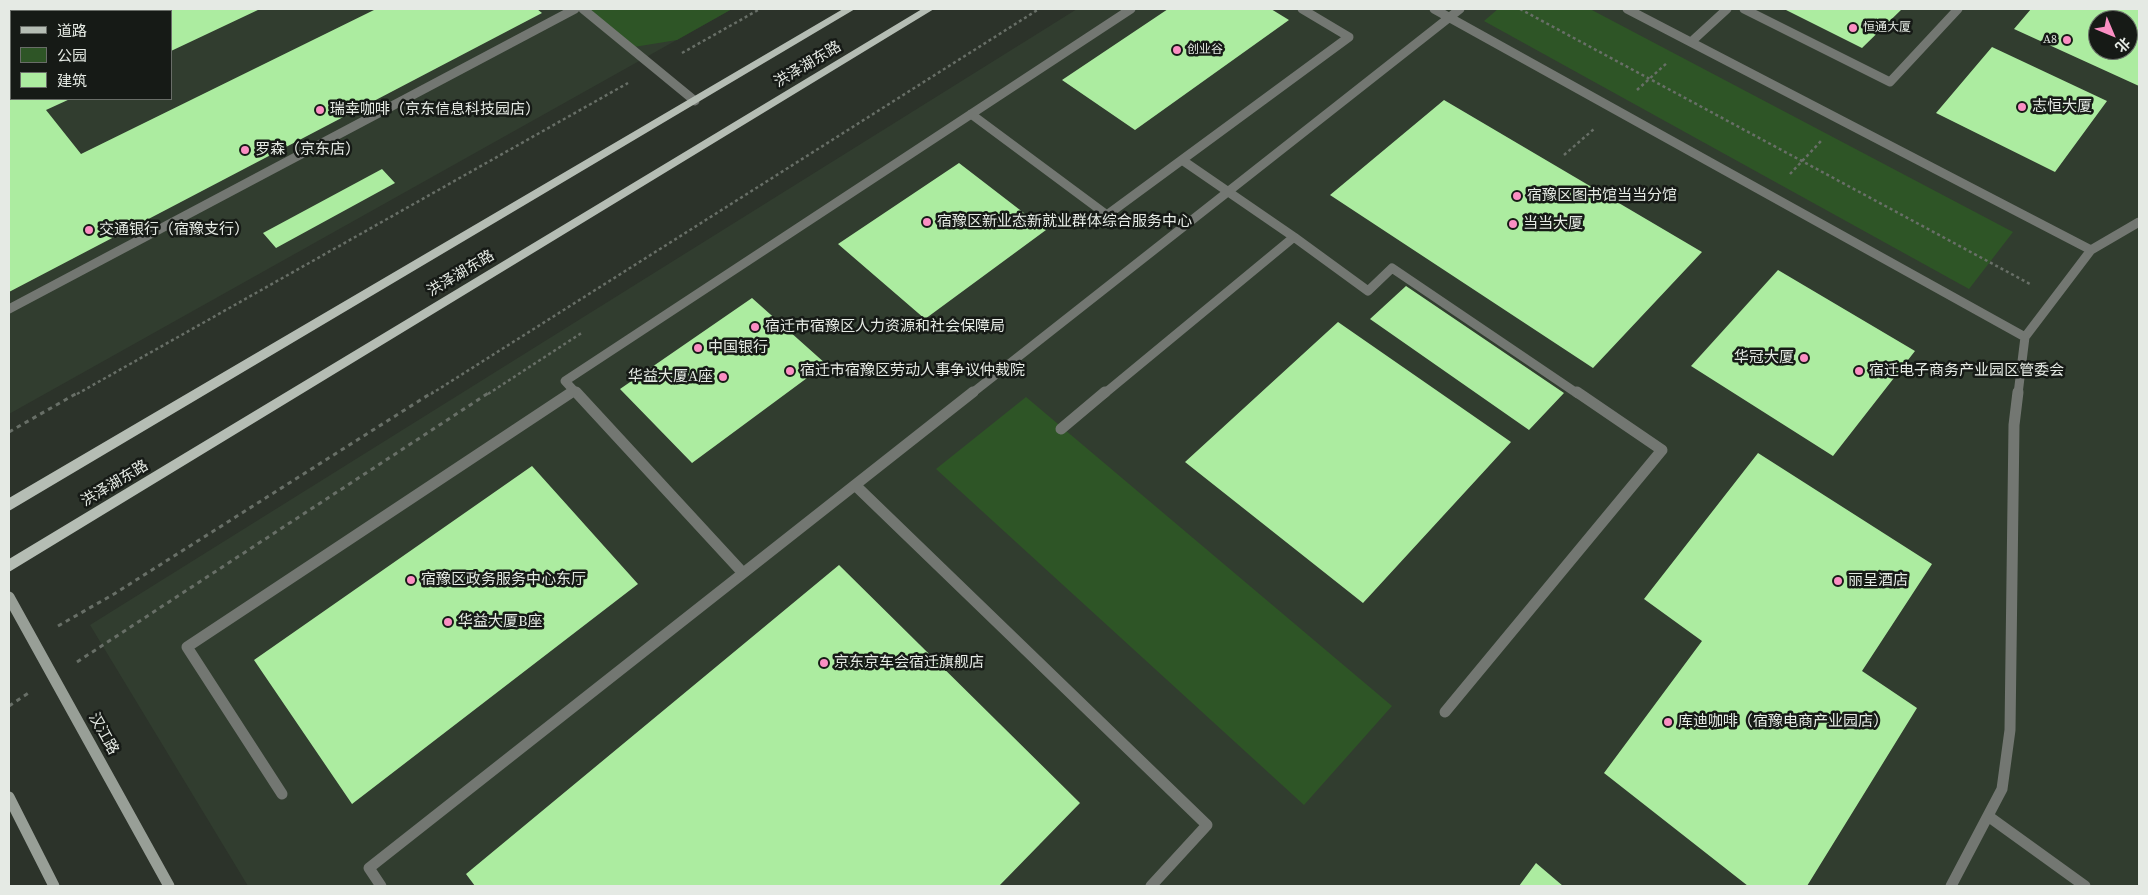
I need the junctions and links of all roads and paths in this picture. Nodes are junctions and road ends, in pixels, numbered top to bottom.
1 (575, 9) edge
2 (583, 9) edge
3 (760, 9) edge
4 (850, 9) edge
5 (929, 9) edge
6 (1039, 9) edge
7 (1131, 9) edge
8 (1302, 9) edge
9 (1434, 9) edge
10 (1460, 9) edge
11 (1520, 9) edge
12 (1627, 9) edge
13 (1727, 9) edge
14 (1744, 9) edge
15 (1958, 9) edge
16 (1450, 17) junction
17 (1691, 42) junction
18 (655, 68) junction
19 (695, 101) junction
20 (971, 114) junction
21 (1841, 120) junction
22 (1182, 160) junction
23 (1802, 161) junction
24 (1228, 191) junction
25 (1770, 195) junction
26 (2139, 222) edge
27 (1294, 237) junction
28 (2091, 250) junction
29 (2055, 297) junction
30 (9, 309) edge
31 (588, 330) dead end
32 (2025, 337) junction
33 (574, 391) junction
34 (1061, 429) dead end
35 (9, 432) edge
36 (855, 484) junction
37 (9, 505) edge
38 (9, 566) edge
39 (743, 573) junction
40 (9, 598) edge
41 (33, 641) junction
42 (53, 678) junction
43 (9, 706) edge
44 (1444, 712) dead end
45 (282, 794) dead end
46 (9, 797) edge
47 (1988, 816) junction
48 (54, 886) edge
49 (169, 886) edge
50 (381, 886) edge
51 (1152, 886) edge
52 (1951, 886) edge
53 (2085, 886) edge

1 - 30 lane
2 - 18 lane
3 - 18 path
4 - 19 main road, 洪泽湖东路
5 - 38 main road, 洪泽湖东路
6 - 41 path
7 - 20 lane
8 - 22 lane
9 - 16 lane
10 - 16 lane
11 - 23 path
12 - 17 lane
13 - 17 lane
14 - 15 lane
16 - 24 lane
16 - 25 lane
17 - 21 lane
18 - 19 lane
18 - 35 path
19 - 37 main road, 洪泽湖东路
20 - 22 lane
20 - 33 lane
21 - 23 path
21 - 28 lane
22 - 24 lane
23 - 25 path
23 - 29 path
24 - 27 lane
24 - 36 lane
25 - 32 lane
26 - 28 lane
27 - 34 lane
27 - 44 lane
28 - 29 lane
29 - 32 lane
31 - 42 path
32 - 47 lane
33 - 39 lane
33 - 45 lane
36 - 39 lane
36 - 51 lane
39 - 50 lane
40 - 41 street, 汉江路
41 - 42 street, 汉江路
42 - 43 path
42 - 49 street, 汉江路
46 - 48 street
47 - 52 lane
47 - 53 lane

